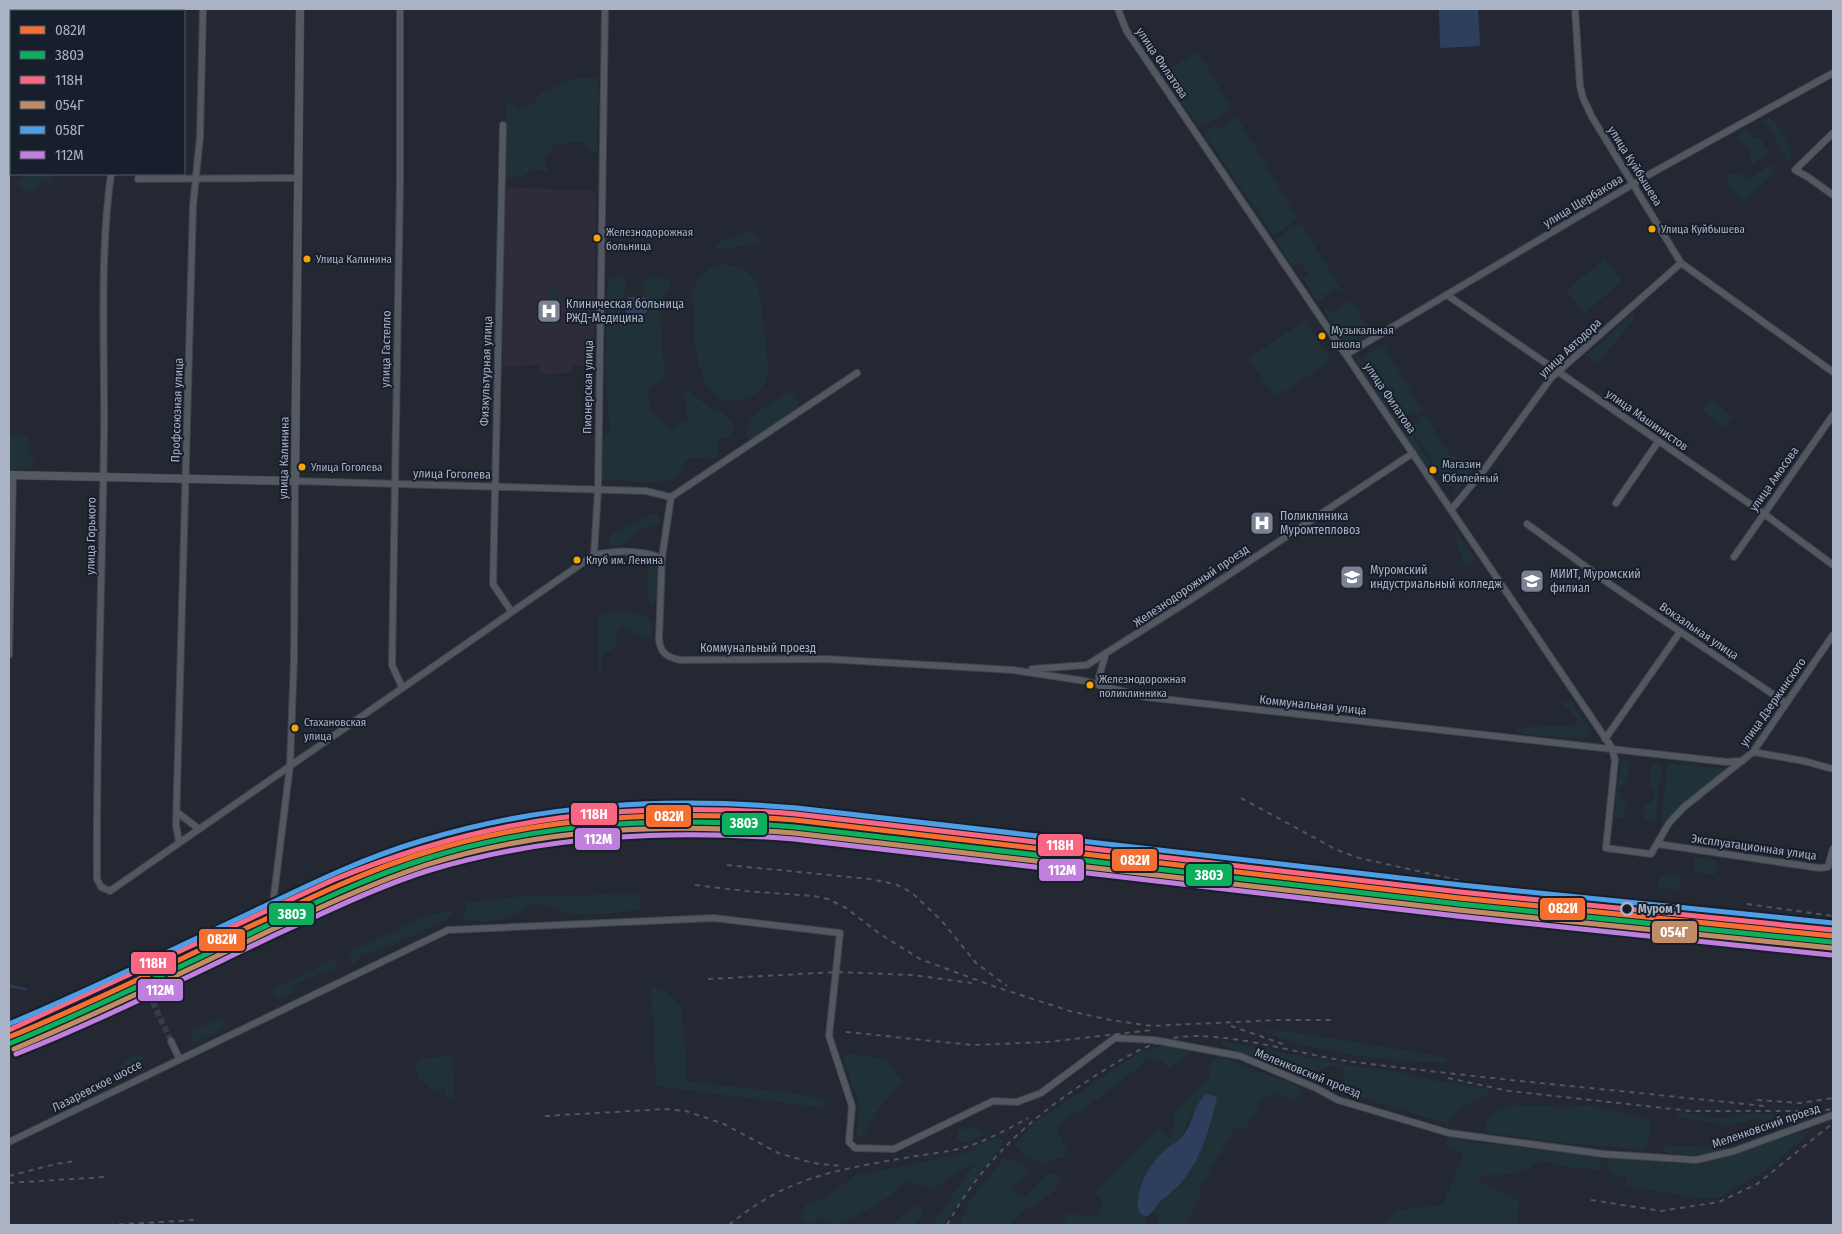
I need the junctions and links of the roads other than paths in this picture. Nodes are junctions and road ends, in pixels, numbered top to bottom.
1 (203, 9) edge
2 (300, 9) edge
3 (400, 9) edge
4 (605, 9) edge
5 (1118, 9) edge
6 (1575, 9) edge
7 (1833, 73) edge
8 (504, 125) dead end
9 (1833, 134) edge
10 (111, 175) edge
11 (298, 178) junction
12 (138, 179) dead end
13 (197, 180) junction
14 (1632, 184) junction
15 (1833, 195) edge
16 (1681, 263) junction
17 (1447, 295) junction
18 (1347, 354) junction
19 (1558, 372) junction
20 (1833, 372) edge
21 (857, 373) dead end
22 (1833, 415) edge
23 (1658, 442) junction
24 (1413, 453) junction
25 (11, 475) edge
26 (104, 478) junction
27 (186, 481) junction
28 (295, 481) junction
29 (394, 484) junction
30 (496, 486) junction
31 (598, 489) junction
32 (670, 497) junction
33 (1616, 503) dead end
34 (1451, 510) junction
35 (1763, 514) junction
36 (1527, 524) dead end
37 (594, 555) junction
38 (1734, 557) dead end
39 (662, 558) junction
40 (1833, 565) edge
41 (511, 611) junction
42 (1680, 632) junction
43 (1833, 635) edge
44 (1106, 653) junction
45 (9, 655) edge
46 (1013, 670) junction
47 (402, 687) junction
48 (1101, 687) junction
49 (1786, 703) junction
50 (1606, 740) junction
51 (1612, 748) junction
52 (1753, 752) junction
53 (1744, 761) junction
54 (1726, 762) junction
55 (290, 765) junction
56 (1833, 769) edge
57 (1724, 775) junction
58 (178, 813) junction
59 (199, 829) junction
60 (179, 842) junction
61 (1658, 844) junction
62 (1833, 850) edge
63 (149, 994) dead end
64 (171, 1041) tunnel mouth
65 (179, 1058) junction
66 (1833, 1115) edge
67 (9, 1142) edge
68 (855, 1148) joint

1 - 13 street, Профсоюзная улица
2 - 11 main road, улица Калинина
3 - 29 street, улица Гастелло
4 - 31 street, Пионерская улица
5 - 18 street, улица Филатова
6 - 14 street, улица Куйбышева
7 - 14 street, улица Щербакова
8 - 30 street, Физкультурная улица
9 - 15 street
10 - 26 street, улица Горького
11 - 13 street
11 - 28 main road, улица Калинина
12 - 13 street
13 - 27 street, Профсоюзная улица
14 - 16 street, улица Куйбышева
14 - 17 street, улица Щербакова
16 - 19 street, улица Автодора
16 - 20 street, улица Куйбышева
17 - 18 street, улица Щербакова
17 - 19 street, улица Машинистов
18 - 24 street, улица Филатова
19 - 23 street, улица Машинистов
19 - 34 street, улица Автодора
21 - 32 street
22 - 35 street, улица Амосова
23 - 33 street
23 - 35 street, улица Машинистов
24 - 34 street, улица Филатова
24 - 44 street, Железнодорожный проезд
25 - 26 main road, улица Гоголева
25 - 45 street
26 - 27 main road, улица Гоголева
26 - 60 street, улица Горького
27 - 28 main road, улица Гоголева
27 - 58 street, Профсоюзная улица
28 - 29 street, улица Гоголева
28 - 55 street, улица Калинина
29 - 30 street, улица Гоголева
29 - 47 street, улица Гастелло
30 - 31 street, улица Гоголева
30 - 41 street, Физкультурная улица
31 - 32 street, улица Гоголева
31 - 37 street, Пионерская улица
32 - 39 street, Коммунальный проезд
34 - 50 street, улица Филатова
35 - 38 street, улица Амосова
35 - 40 street, улица Машинистов
36 - 42 street, Вокзальная улица
37 - 39 street
37 - 41 street
39 - 46 street, Коммунальный проезд
41 - 47 street
42 - 49 street, Вокзальная улица
42 - 50 street
43 - 49 street, улица Дзержинского
44 - 46 street, Железнодорожный проезд
44 - 48 street
46 - 48 street, Коммунальная улица
47 - 55 street
48 - 51 street, Коммунальная улица
49 - 52 street, улица Дзержинского
50 - 51 street, улица Филатова
51 - 54 street, Коммунальная улица
51 - 61 street, улица Дзержинского
52 - 53 street, улица Дзержинского
52 - 56 street
53 - 54 street, Коммунальная улица
53 - 57 street, улица Дзержинского
54 - 57 street
55 - 59 street
55 - 63 street, улица Калинина
57 - 61 street, улица Дзержинского
58 - 59 street
58 - 60 street, Профсоюзная улица
59 - 60 street
61 - 62 street, Эксплуатационная улица
64 - 65 street
65 - 67 street, Лазаревское шоссе
65 - 68 street, Лазаревское шоссе
66 - 68 street, Меленковский проезд

